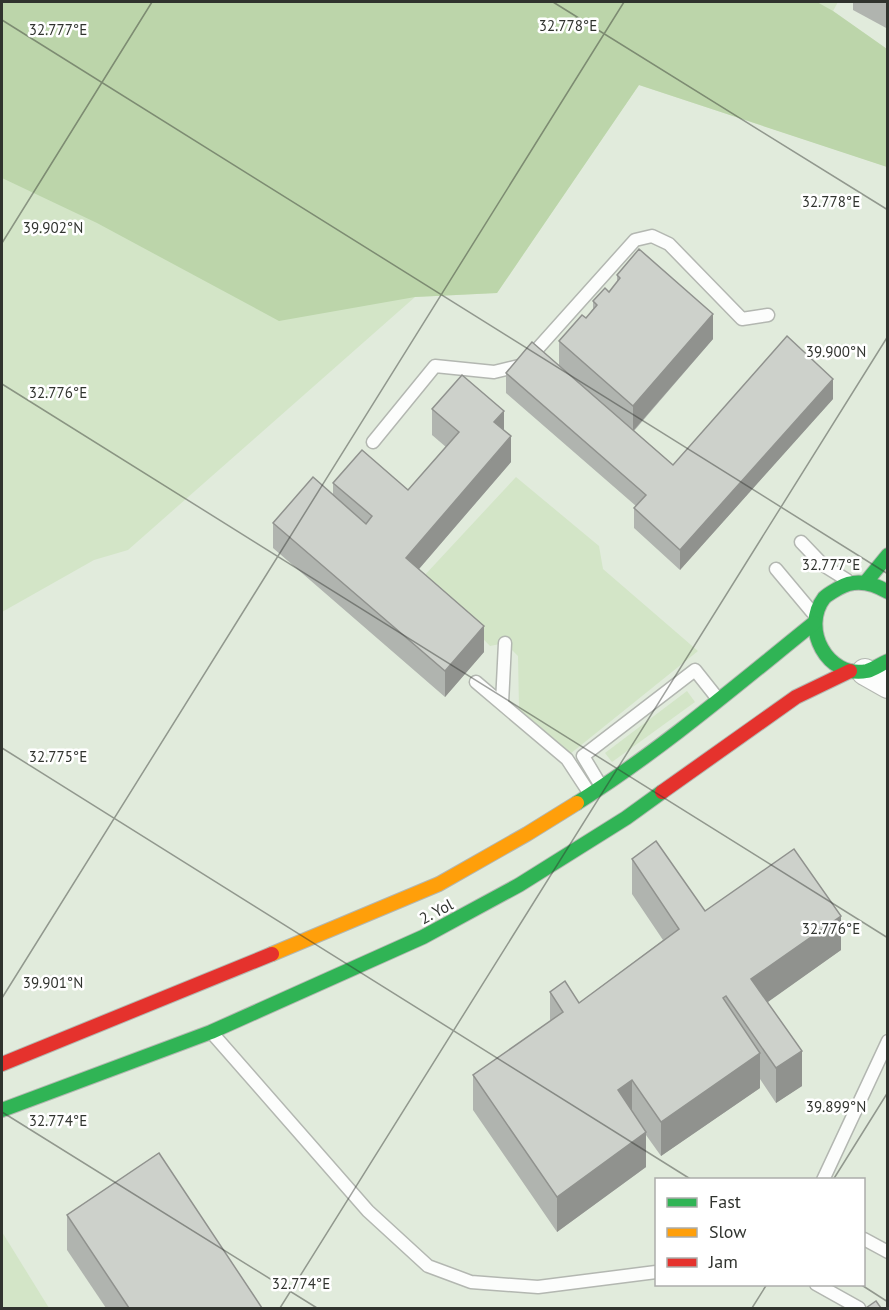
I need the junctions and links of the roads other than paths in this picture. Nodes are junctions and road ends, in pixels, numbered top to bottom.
1 (768, 315) dead end
2 (373, 442) dead end
3 (801, 542) dead end
4 (888, 555) edge
5 (776, 569) dead end
6 (851, 582) junction
7 (866, 582) junction
8 (888, 592) edge
9 (814, 619) junction
10 (505, 643) dead end
11 (867, 668) edge
12 (476, 682) dead end
13 (888, 686) edge
14 (719, 700) junction
15 (502, 703) junction
16 (596, 791) junction
17 (208, 1028) junction
18 (888, 1041) edge
19 (2, 1064) edge
20 (2, 1110) edge
21 (823, 1178) edge
22 (865, 1240) edge
23 (888, 1252) edge
24 (655, 1272) edge
25 (820, 1286) edge
26 (859, 1308) edge

1 - 2 lane
3 - 6 lane
4 - 7 street
5 - 9 lane
6 - 7 street
6 - 9 street, 2. Yol
7 - 8 street
9 - 11 street
9 - 14 street, 2. Yol
10 - 15 lane
11 - 13 street
11 - 17 street, 2. Yol
12 - 15 lane
14 - 16 street, 2. Yol
14 - 16 lane
15 - 16 lane
16 - 19 street, 2. Yol
17 - 20 street, 2. Yol
17 - 24 lane
18 - 21 lane
22 - 23 lane
25 - 26 lane

